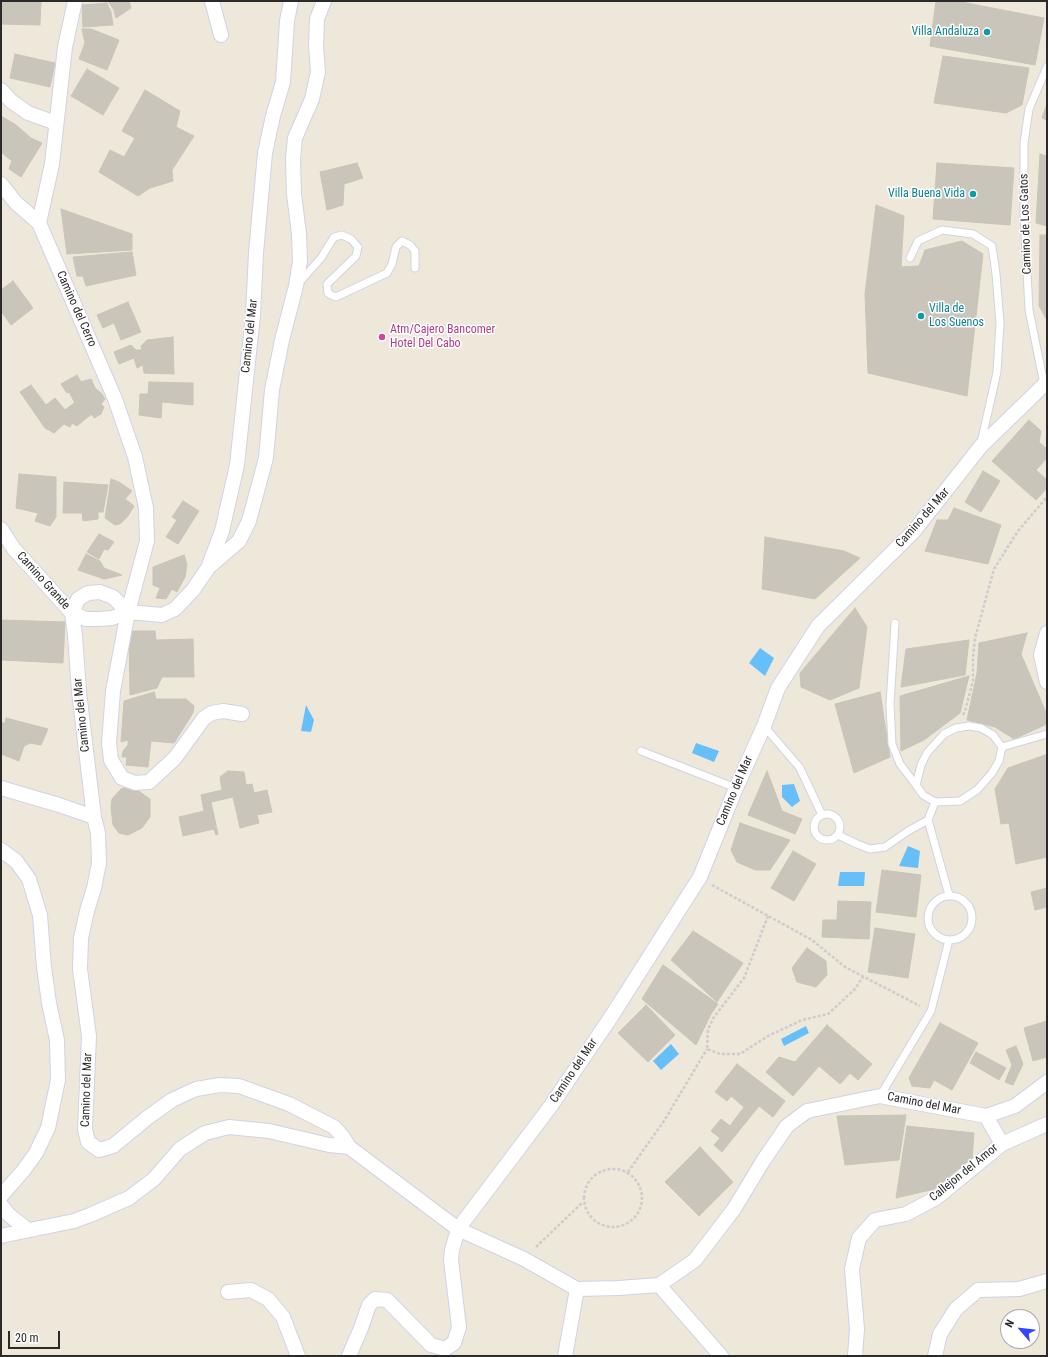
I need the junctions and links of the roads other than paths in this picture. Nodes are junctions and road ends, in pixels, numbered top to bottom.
1 (75, 1) edge
2 (212, 1) edge
3 (291, 1) edge
4 (324, 1) edge
5 (220, 35) dead end
6 (1047, 66) edge
7 (1, 90) edge
8 (56, 123) junction
9 (1, 184) edge
10 (39, 223) junction
11 (910, 258) dead end
12 (415, 268) dead end
13 (296, 286) junction
14 (1046, 383) edge
15 (981, 446) junction
16 (1, 529) edge
17 (208, 568) junction
18 (128, 612) junction
19 (72, 613) junction
20 (894, 623) dead end
21 (1047, 633) edge
22 (1047, 682) edge
23 (242, 714) dead end
24 (764, 726) junction
25 (1047, 734) edge
26 (1002, 747) junction
27 (641, 751) dead end
28 (916, 785) junction
29 (1, 788) edge
30 (736, 788) junction
31 (935, 802) junction
32 (822, 815) junction
33 (94, 817) junction
34 (928, 820) junction
35 (838, 835) junction
36 (1, 850) edge
37 (949, 895) junction
38 (949, 940) junction
39 (1047, 1082) edge
40 (880, 1096) junction
41 (986, 1116) junction
42 (1047, 1124) edge
43 (1002, 1144) junction
44 (349, 1147) junction
45 (1, 1196) edge
46 (1, 1205) edge
47 (458, 1229) junction
48 (28, 1230) junction
49 (1, 1236) edge
50 (1047, 1281) edge
51 (659, 1285) junction
52 (577, 1289) junction
53 (228, 1292) dead end
54 (298, 1356) edge
55 (349, 1356) edge
56 (565, 1356) edge
57 (721, 1356) edge
58 (855, 1356) edge
59 (935, 1356) edge

1 - 8 street
2 - 5 street
3 - 17 street, Camino del Mar
4 - 13 street
6 - 14 lane, Camino de Los Gatos
7 - 8 street
8 - 10 street
9 - 10 street
10 - 18 street, Camino del Cerro
11 - 15 lane
12 - 13 lane
13 - 17 street
14 - 15 street, Camino del Mar
15 - 24 street, Camino del Mar
16 - 19 street, Camino Grande
17 - 18 street, Camino del Mar
18 - 19 street, Camino del Mar
18 - 19 street
18 - 23 street, Camino del Cerro
19 - 33 street, Camino del Mar
20 - 28 lane
21 - 22 street
24 - 30 street, Camino del Mar
24 - 32 lane
25 - 26 lane
26 - 28 lane
26 - 31 lane
27 - 30 lane
28 - 31 lane
29 - 33 street
30 - 47 street, Camino del Mar
31 - 34 lane
32 - 35 lane
32 - 35 lane
33 - 44 street, Camino del Mar
34 - 35 lane
34 - 37 lane
36 - 45 street
37 - 38 lane
37 - 38 lane
38 - 40 lane
39 - 41 street
40 - 41 street, Camino del Mar
40 - 51 street, Camino del Mar
41 - 43 street, Callejon del Amor
42 - 43 street
43 - 58 street, Callejon del Amor
44 - 47 street
44 - 48 street
46 - 48 street
47 - 52 street
47 - 55 street
48 - 49 street
50 - 59 street
51 - 52 street
51 - 57 street
52 - 56 street
53 - 54 street

